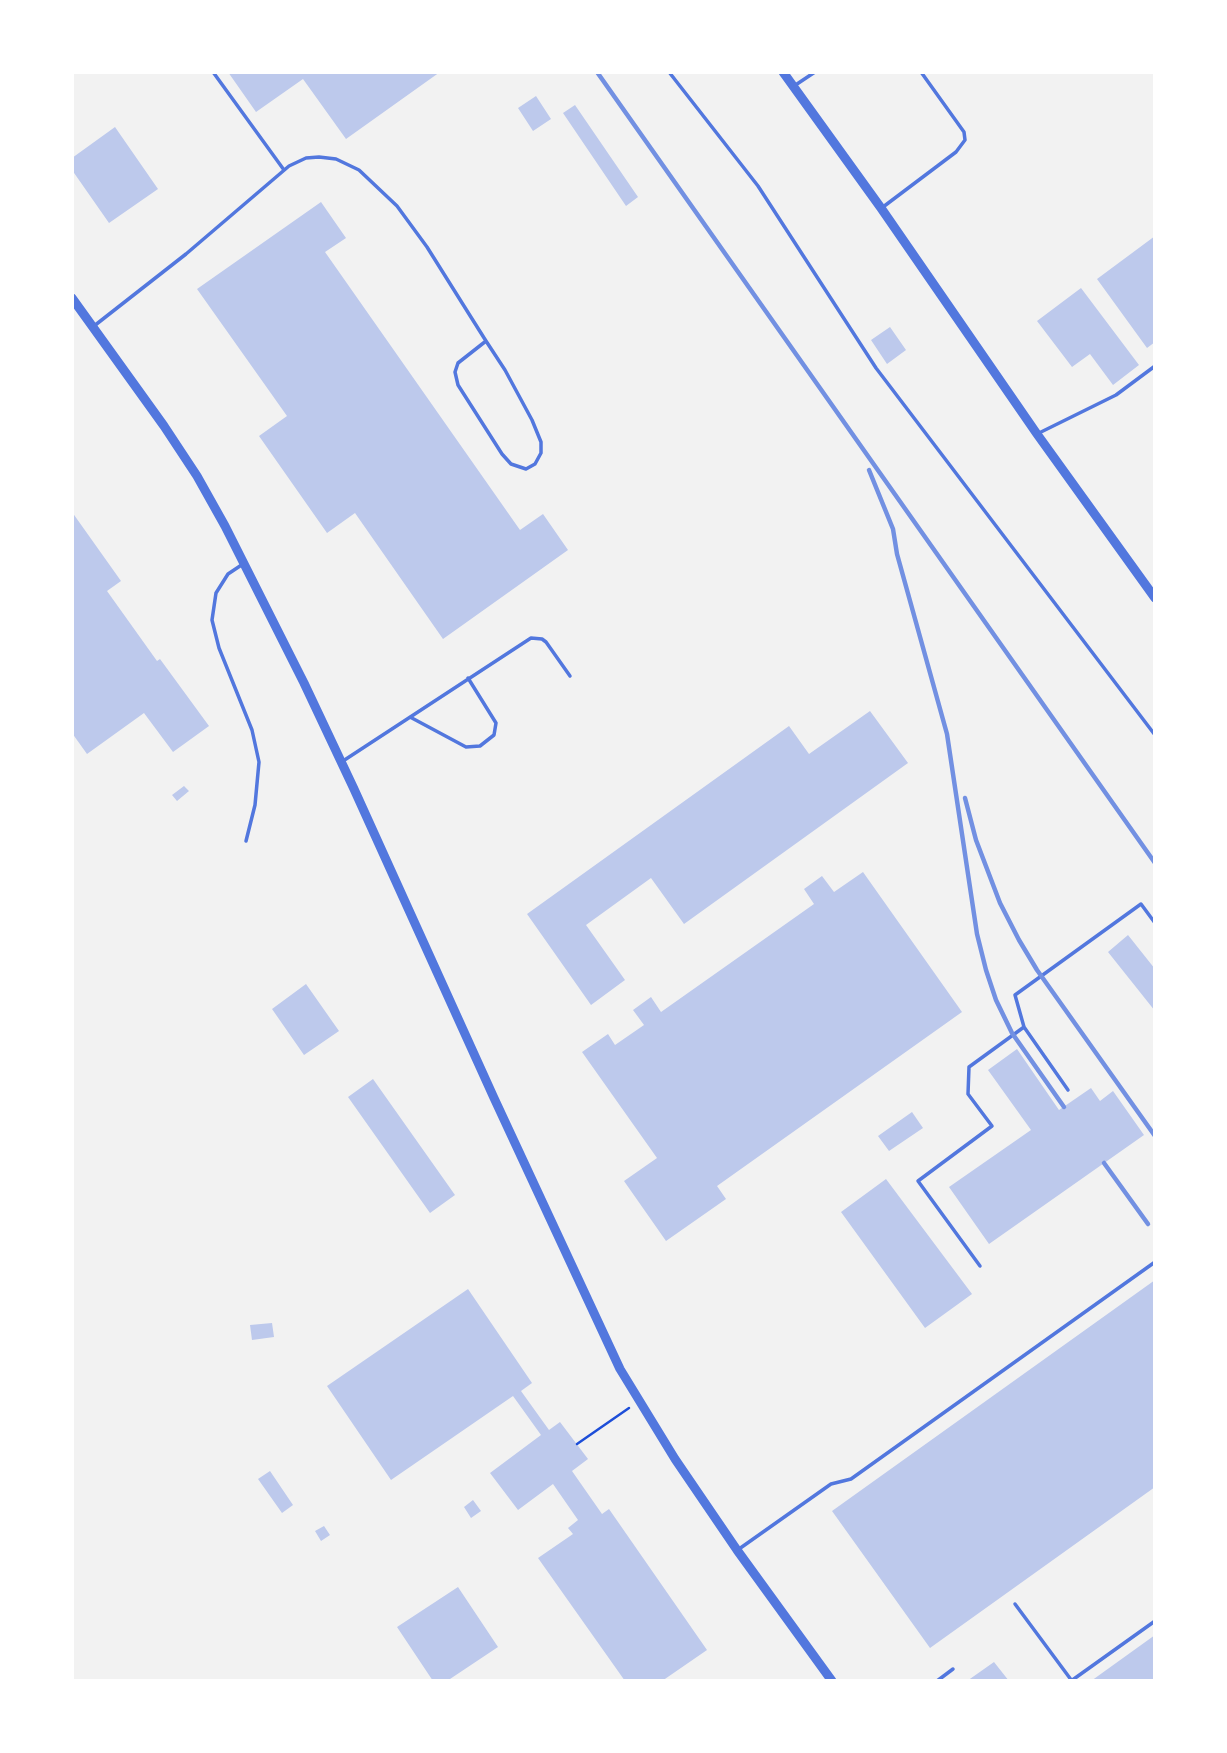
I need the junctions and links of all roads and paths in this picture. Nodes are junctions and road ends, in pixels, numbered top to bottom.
1 (213, 72) edge
2 (669, 72) edge
3 (783, 72) edge
4 (815, 72) edge
5 (921, 72) edge
6 (793, 86) junction
7 (284, 170) junction
8 (881, 208) junction
9 (72, 298) edge
10 (92, 328) junction
11 (486, 341) junction
12 (1155, 366) edge
13 (1037, 434) junction
14 (244, 563) junction
15 (1155, 598) edge
16 (570, 676) dead end
17 (468, 678) junction
18 (410, 717) junction
19 (1155, 735) edge
20 (342, 762) junction
21 (246, 841) dead end
22 (1155, 923) edge
23 (1024, 1027) junction
24 (1068, 1090) dead end
25 (1155, 1262) edge
26 (980, 1266) dead end
27 (639, 1401) junction
28 (577, 1444) dead end
29 (737, 1550) junction
30 (1015, 1604) dead end
31 (1155, 1621) edge
32 (953, 1669) dead end
33 (832, 1681) edge
34 (937, 1681) edge
35 (1072, 1681) edge

1 - 7 lane
2 - 19 lane
3 - 6 street
4 - 6 lane
5 - 8 lane
6 - 8 street
7 - 10 lane
7 - 11 lane
8 - 13 street
9 - 10 street
10 - 14 street
11 - 11 lane
12 - 13 lane
13 - 15 street
14 - 20 street
14 - 21 lane
16 - 17 lane
17 - 18 lane
17 - 18 lane
18 - 20 lane
20 - 27 street
22 - 23 lane
23 - 24 lane
23 - 26 lane
25 - 29 lane
27 - 28 path
27 - 29 street
29 - 33 street
30 - 35 lane
31 - 35 lane
32 - 34 lane

